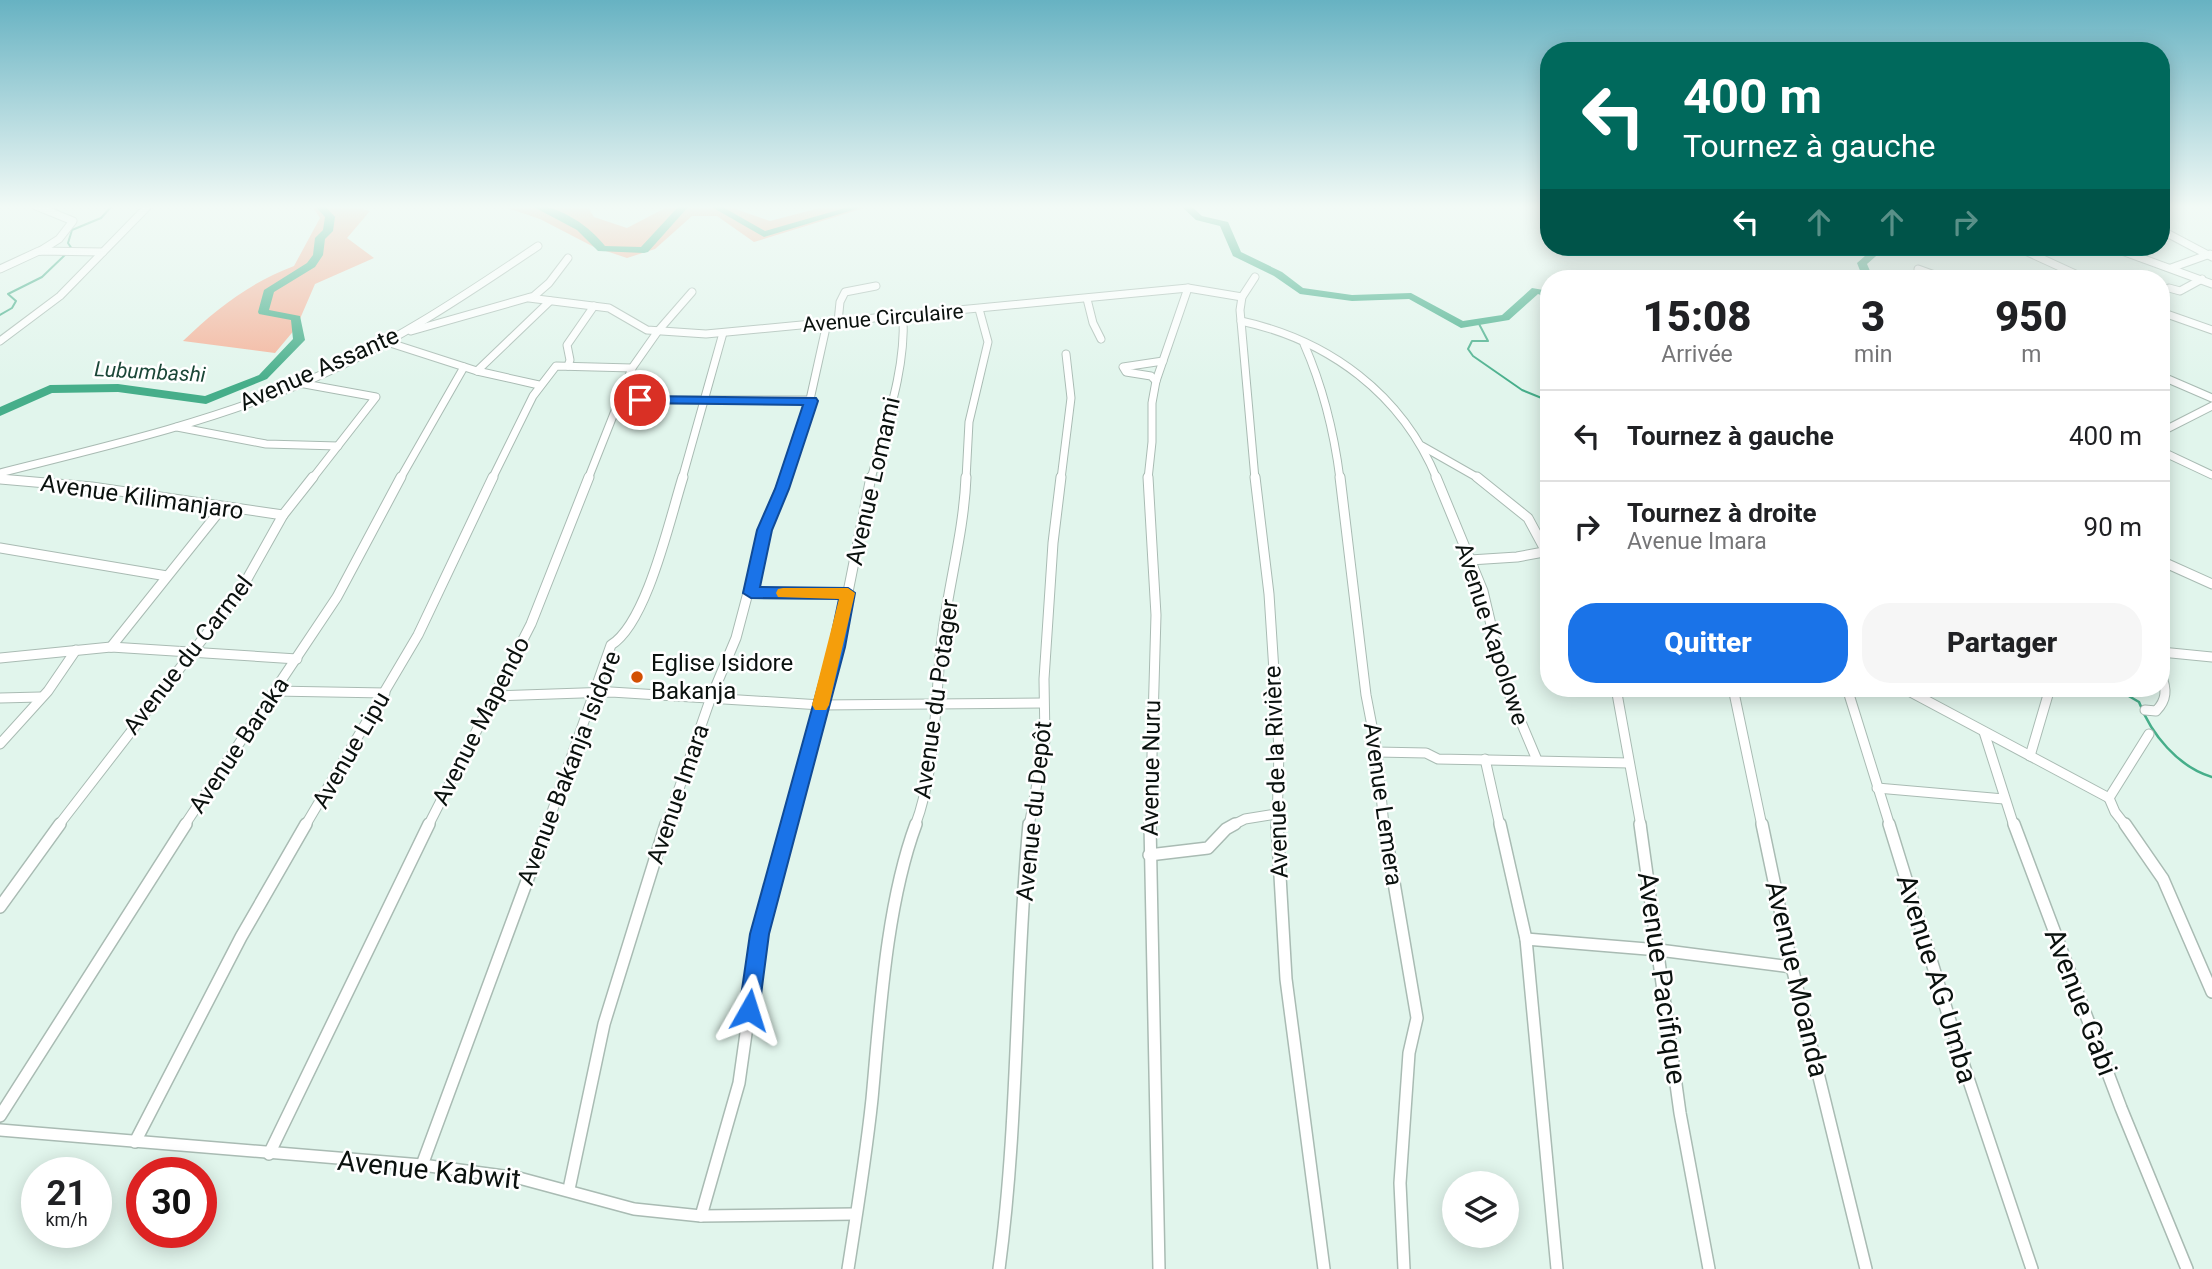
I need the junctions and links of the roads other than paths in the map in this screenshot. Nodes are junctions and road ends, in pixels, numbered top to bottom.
1 (89, 265) edge
2 (508, 265) edge
3 (562, 265) edge
4 (2163, 265) edge
5 (2180, 265) edge
6 (2171, 268) junction
7 (1918, 269) dead end
8 (1921, 270) edge
9 (1255, 277) dead end
10 (2202, 279) junction
11 (2212, 284) edge
12 (876, 286) dead end
13 (1188, 288) junction
14 (2170, 288) edge
15 (692, 292) dead end
16 (529, 298) junction
17 (1242, 298) junction
18 (1087, 299) junction
19 (550, 301) junction
20 (594, 306) junction
21 (979, 309) junction
22 (2170, 315) edge
23 (903, 316) junction
24 (1241, 321) junction
25 (832, 322) junction
26 (2212, 330) edge
27 (658, 331) junction
28 (404, 333) junction
29 (723, 333) junction
30 (1101, 339) dead end
31 (0, 341) edge
32 (387, 342) junction
33 (1304, 344) junction
34 (1066, 354) dead end
35 (1163, 361) junction
36 (568, 366) junction
37 (464, 367) junction
38 (632, 368) junction
39 (477, 371) junction
40 (2170, 380) edge
41 (1156, 381) junction
42 (299, 383) junction
43 (539, 385) junction
44 (2212, 398) edge
45 (619, 400) junction
46 (706, 401) junction
47 (811, 401) junction
48 (2212, 406) edge
49 (175, 426) junction
50 (2170, 427) edge
51 (338, 446) junction
52 (1421, 446) junction
53 (2170, 455) edge
54 (0, 473) edge
55 (2212, 475) edge
56 (0, 479) edge
57 (222, 508) junction
58 (283, 515) junction
59 (1540, 539) edge
60 (0, 548) edge
61 (1540, 554) edge
62 (1470, 560) junction
63 (2170, 565) edge
64 (167, 576) junction
65 (2212, 584) edge
66 (751, 593) junction
67 (848, 593) junction
68 (111, 648) junction
69 (76, 650) junction
70 (191, 652) junction
71 (2170, 653) edge
72 (0, 657) edge
73 (2212, 657) edge
74 (297, 659) junction
75 (274, 691) junction
76 (593, 692) junction
77 (385, 693) junction
78 (494, 696) junction
79 (40, 697) junction
80 (1618, 697) edge
81 (1735, 697) edge
82 (1850, 697) edge
83 (1920, 697) edge
84 (2047, 697) edge
85 (2164, 697) edge
86 (0, 698) edge
87 (710, 700) junction
88 (935, 703) junction
89 (1043, 703) junction
90 (821, 705) junction
91 (2145, 710) dead end
92 (1984, 732) junction
93 (2149, 734) dead end
94 (0, 744) edge
95 (1377, 752) junction
96 (2031, 756) junction
97 (1485, 759) junction
98 (1537, 760) junction
99 (1629, 763) junction
100 (1877, 788) junction
101 (2109, 798) junction
102 (2004, 799) junction
103 (1276, 814) junction
104 (1149, 855) junction
105 (0, 908) edge
106 (1526, 939) junction
107 (1659, 950) junction
108 (1793, 967) junction
109 (2212, 992) edge
110 (0, 1116) edge
111 (0, 1130) edge
112 (135, 1142) junction
113 (269, 1154) junction
114 (422, 1165) junction
115 (569, 1189) junction
116 (855, 1214) junction
117 (701, 1216) junction
118 (848, 1269) edge
119 (999, 1269) edge
120 (1159, 1269) edge
121 (1324, 1269) edge
122 (1404, 1269) edge
123 (1557, 1269) edge
124 (1709, 1269) edge
125 (1866, 1269) edge
126 (2032, 1269) edge
127 (2187, 1269) edge

1 - 31 street
2 - 28 street, Avenue Assante
3 - 16 street
4 - 6 street
5 - 6 street
6 - 10 street
7 - 8 street
9 - 17 street, Avenue de la Rivière
10 - 11 street
10 - 14 street
12 - 25 street, Avenue Imara
13 - 17 street, Avenue Circulaire
13 - 18 street, Avenue Circulaire
13 - 35 street
15 - 27 street, Avenue Mapendo
16 - 19 street, Avenue Circulaire
16 - 28 street
17 - 24 street, Avenue de la Rivière
18 - 21 street, Avenue Circulaire
18 - 30 street
19 - 20 street, Avenue Circulaire
19 - 39 street
20 - 27 street, Avenue Circulaire
20 - 36 street
21 - 23 street, Avenue Circulaire
21 - 88 street, Avenue du Potager
22 - 26 street
23 - 25 street, Avenue Circulaire
23 - 67 street, Avenue Lomami
24 - 33 street, Avenue Kapolowe
24 - 103 street, Avenue de la Rivière
25 - 29 street, Avenue Circulaire
25 - 47 street, Avenue Imara
27 - 29 street, Avenue Circulaire
27 - 38 street, Avenue Mapendo
28 - 32 street, Avenue Assante
29 - 46 street, Avenue Bakanja Isidore
32 - 37 street
32 - 42 street, Avenue Assante
33 - 52 street, Avenue Kapolowe
33 - 95 street, Avenue Lemera
34 - 89 street, Avenue du Depôt
35 - 41 street, Avenue Nuru
35 - 41 street
36 - 38 street
36 - 43 street, Avenue Lipu
37 - 39 street
37 - 74 street, Avenue Baraka
38 - 45 street, Avenue Mapendo
39 - 43 street
40 - 44 street
41 - 104 street, Avenue Nuru
42 - 49 street, Avenue Assante
42 - 51 street, Avenue du Carmel
43 - 77 street, Avenue Lipu
45 - 46 street
45 - 78 street, Avenue Mapendo
46 - 47 street
46 - 76 street, Avenue Bakanja Isidore
47 - 66 street, Avenue Imara
48 - 50 street
49 - 51 street
49 - 54 street, Avenue Assante
51 - 58 street, Avenue du Carmel
52 - 59 street
52 - 62 street, Avenue Kapolowe
53 - 55 street
56 - 57 street, Avenue Kilimanjaro
57 - 58 street, Avenue Kilimanjaro
57 - 64 street
58 - 70 street, Avenue du Carmel
60 - 64 street
61 - 62 street
62 - 98 street, Avenue Kapolowe
63 - 65 street
64 - 68 street
66 - 67 street
66 - 87 street, Avenue Imara
67 - 90 street, Avenue Lomami
68 - 69 street
68 - 70 street
69 - 72 street
69 - 79 street
70 - 74 street
70 - 105 street, Avenue du Carmel
71 - 73 street
74 - 75 street, Avenue Baraka
75 - 77 street
75 - 110 street, Avenue Baraka
76 - 78 street
76 - 87 street
76 - 114 street, Avenue Bakanja Isidore
77 - 112 street, Avenue Lipu
78 - 113 street, Avenue Mapendo
79 - 86 street
79 - 94 street
80 - 99 street, Avenue Pacifique
81 - 108 street, Avenue Moanda
82 - 100 street, Avenue AG Umba
83 - 92 street
84 - 96 street
85 - 91 street
87 - 90 street
87 - 115 street, Avenue Imara
88 - 89 street
88 - 90 street
88 - 116 street, Avenue du Potager
89 - 119 street, Avenue du Depôt
90 - 117 street, Avenue Lomami
92 - 96 street
92 - 102 street, Avenue Gabi
93 - 101 street
95 - 97 street
95 - 122 street, Avenue Lemera
96 - 101 street
97 - 98 street
97 - 106 street
98 - 99 street
99 - 107 street, Avenue Pacifique
100 - 102 street
100 - 126 street, Avenue AG Umba
101 - 109 street
102 - 127 street, Avenue Gabi
103 - 104 street
103 - 121 street, Avenue de la Rivière
104 - 120 street, Avenue Nuru
106 - 107 street
106 - 123 street
107 - 108 street
107 - 124 street, Avenue Pacifique
108 - 125 street, Avenue Moanda
111 - 112 street, Avenue Kabwit
112 - 113 street, Avenue Kabwit
113 - 114 street, Avenue Kabwit
114 - 115 street, Avenue Kabwit
115 - 117 street, Avenue Kabwit
116 - 117 street, Avenue Kabwit
116 - 118 street, Avenue du Potager

